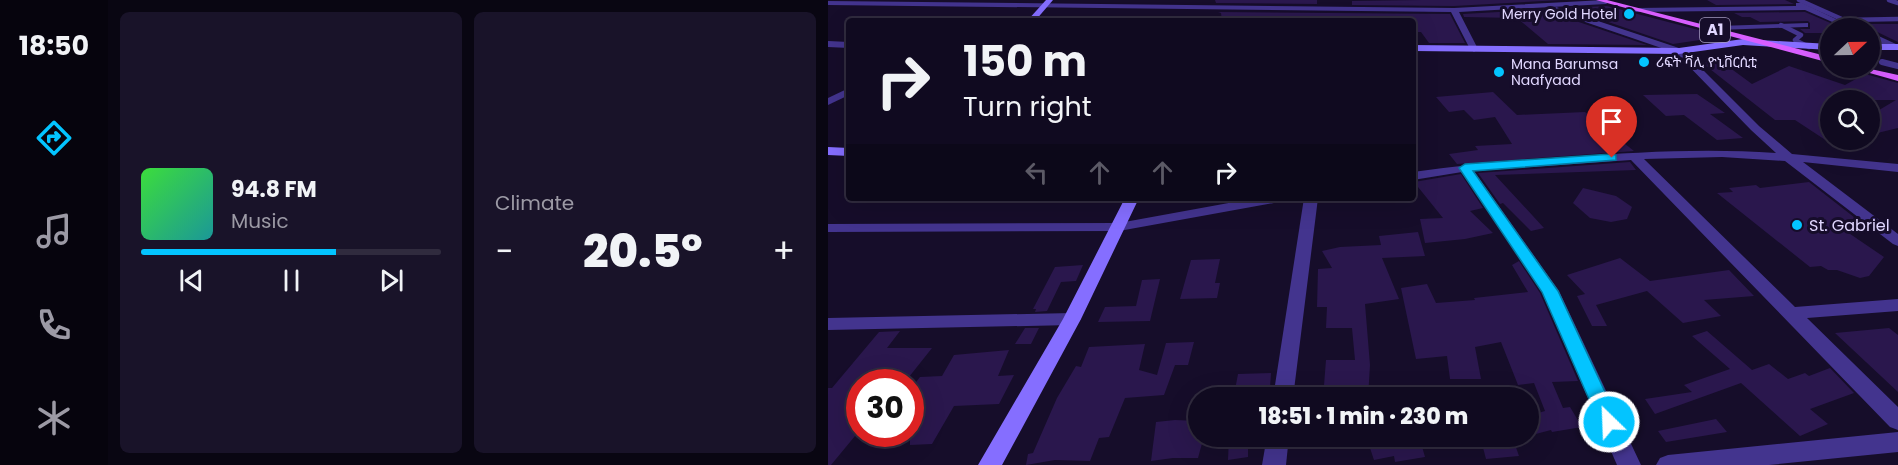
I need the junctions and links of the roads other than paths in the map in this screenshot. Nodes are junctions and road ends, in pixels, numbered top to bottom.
1 (1240, 0) edge
2 (1327, 0) edge
3 (1415, 0) edge
4 (1699, 0) edge
5 (1789, 0) edge
6 (1799, 0) edge
7 (1888, 0) edge
8 (1605, 1) edge
9 (898, 2) edge
10 (828, 3) edge
11 (971, 3) edge
12 (1048, 3) edge
13 (1898, 3) edge
14 (1548, 6) junction
15 (1715, 8) junction
16 (1806, 8) junction
17 (1325, 9) junction
18 (1353, 10) junction
19 (1417, 10) junction
20 (1454, 10) junction
21 (1636, 10) junction
22 (1647, 10) junction
23 (1234, 11) junction
24 (875, 18) edge
25 (1034, 18) edge
26 (1352, 18) edge
27 (1828, 18) edge
28 (1840, 18) edge
29 (1880, 19) edge
30 (1898, 19) edge
31 (1781, 25) junction
32 (1805, 25) dead end
33 (1718, 28) junction
34 (1880, 41) edge
35 (1764, 43) junction
36 (828, 44) edge
37 (1779, 44) junction
38 (846, 45) edge
39 (1820, 47) edge
40 (1895, 47) edge
41 (1416, 48) edge
42 (1809, 48) junction
43 (1474, 49) junction
44 (1679, 51) junction
45 (1820, 56) edge
46 (1820, 57) edge
47 (1882, 62) dead end
48 (1898, 66) edge
49 (1880, 70) edge
50 (1880, 72) edge
51 (1898, 76) edge
52 (846, 93) edge
53 (828, 102) edge
54 (828, 151) edge
55 (846, 152) edge
56 (1634, 156) junction
57 (1788, 157) junction
58 (1465, 168) junction
59 (1898, 168) edge
60 (1416, 176) edge
61 (1131, 201) edge
62 (1263, 201) edge
63 (1311, 201) edge
64 (1119, 226) junction
65 (828, 228) edge
66 (1898, 241) edge
67 (1898, 305) edge
68 (1792, 314) junction
69 (1071, 319) junction
70 (828, 324) edge
71 (1285, 387) edge
72 (1898, 421) edge
73 (1898, 442) edge
74 (1276, 447) edge
75 (990, 465) edge
76 (1274, 465) edge
77 (1629, 465) edge
78 (1668, 465) edge

1 - 23 street
2 - 17 street
3 - 19 street
4 - 15 street
5 - 16 street
6 - 28 lane
7 - 13 lane
8 - 14 street
8 - 21 main road, A1
8 - 22 main road, A1
9 - 10 street
9 - 11 street
9 - 24 street
11 - 12 street
12 - 23 street
12 - 25 street
14 - 20 street
14 - 44 street
15 - 16 street
15 - 22 street
16 - 27 street
17 - 18 street
17 - 23 street
18 - 19 street
18 - 26 street
19 - 20 street
20 - 43 street
21 - 22 street
21 - 35 main road, A1
22 - 33 main road, A1
29 - 30 lane
31 - 32 street
31 - 33 street
31 - 42 lane
33 - 37 main road, A1
34 - 40 street
35 - 37 street
35 - 44 street
35 - 46 main road, A1
36 - 38 street
37 - 42 street
37 - 45 main road, A1
39 - 42 street
41 - 43 street
43 - 44 street
44 - 57 street
47 - 48 lane
49 - 51 main road
50 - 51 main road
52 - 53 street
54 - 55 street
56 - 57 street
56 - 58 street
56 - 68 street
57 - 59 street
57 - 66 street
58 - 60 street
58 - 77 street
61 - 64 street
62 - 64 street
63 - 71 street
64 - 65 street
64 - 69 street
67 - 68 street
68 - 72 street
69 - 70 street
69 - 75 street
73 - 78 street
74 - 76 street

